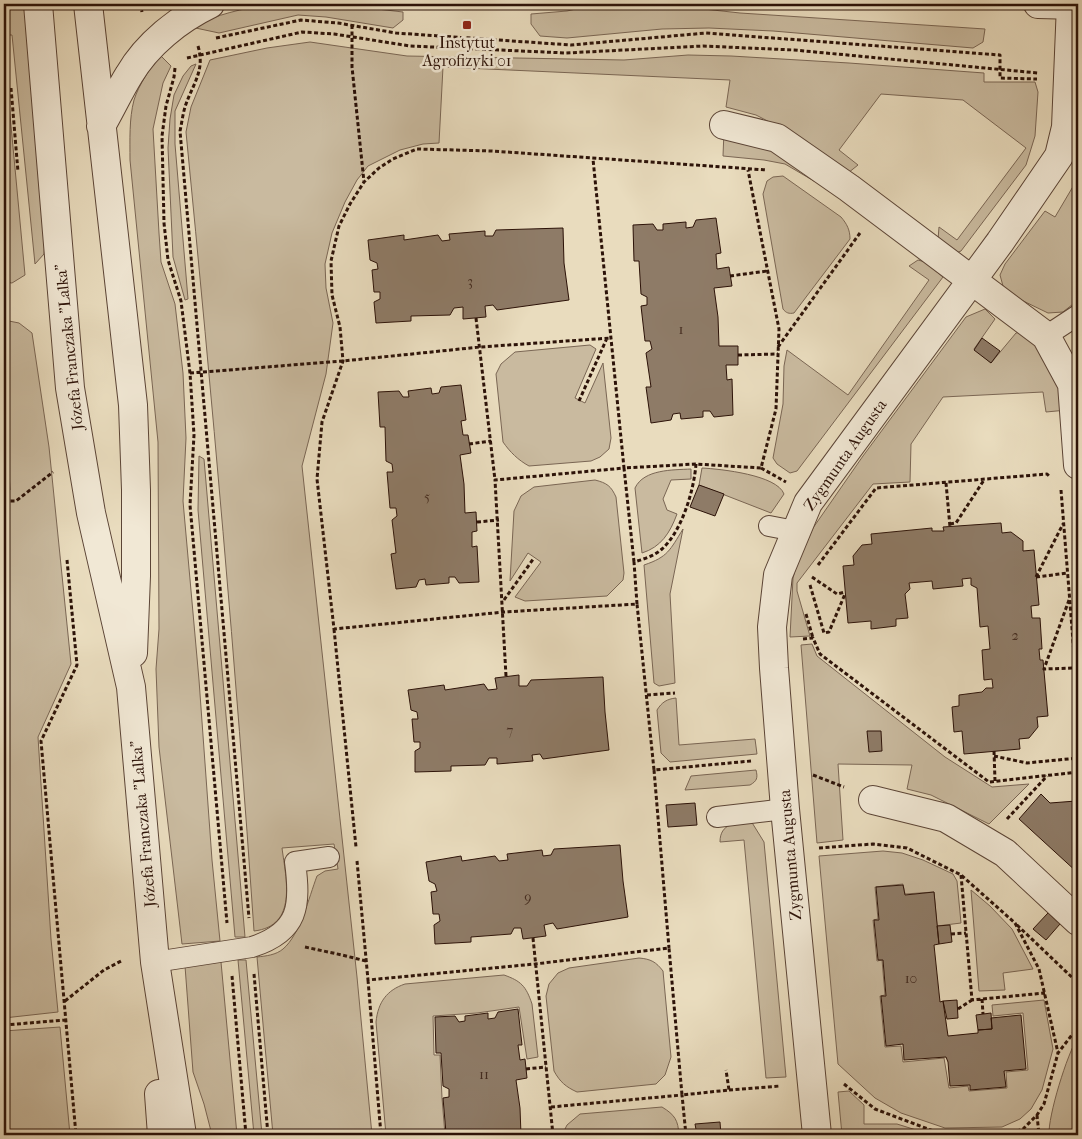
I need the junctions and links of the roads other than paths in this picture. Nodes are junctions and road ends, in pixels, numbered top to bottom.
1 (38, 4) edge
2 (88, 4) edge
3 (210, 4) edge
4 (1038, 4) edge
5 (1073, 5) edge
6 (724, 125) dead end
7 (102, 126) junction
8 (972, 281) junction
9 (1078, 315) edge
10 (1046, 336) junction
11 (1078, 464) edge
12 (769, 526) dead end
13 (795, 531) junction
14 (131, 686) junction
15 (873, 800) dead end
16 (785, 809) junction
17 (718, 818) dead end
18 (329, 857) dead end
19 (1078, 922) edge
20 (142, 961) junction
21 (162, 1135) edge
22 (182, 1135) edge
23 (817, 1135) edge

1 - 14 street, Józefa Franczaka "Lalka"
2 - 7 street, Józefa Franczaka "Lalka"
3 - 7 street
4 - 5 street
5 - 8 street, Zygmunta Augusta
6 - 8 street
7 - 14 street, Józefa Franczaka "Lalka"
8 - 10 street
8 - 13 street, Zygmunta Augusta
9 - 10 lane
10 - 11 street
12 - 13 lane
13 - 16 street, Zygmunta Augusta
14 - 20 street, Józefa Franczaka "Lalka"
15 - 19 street
16 - 17 lane
16 - 23 street, Zygmunta Augusta
18 - 20 lane
20 - 21 street, Józefa Franczaka "Lalka"
20 - 22 street, Józefa Franczaka "Lalka"

